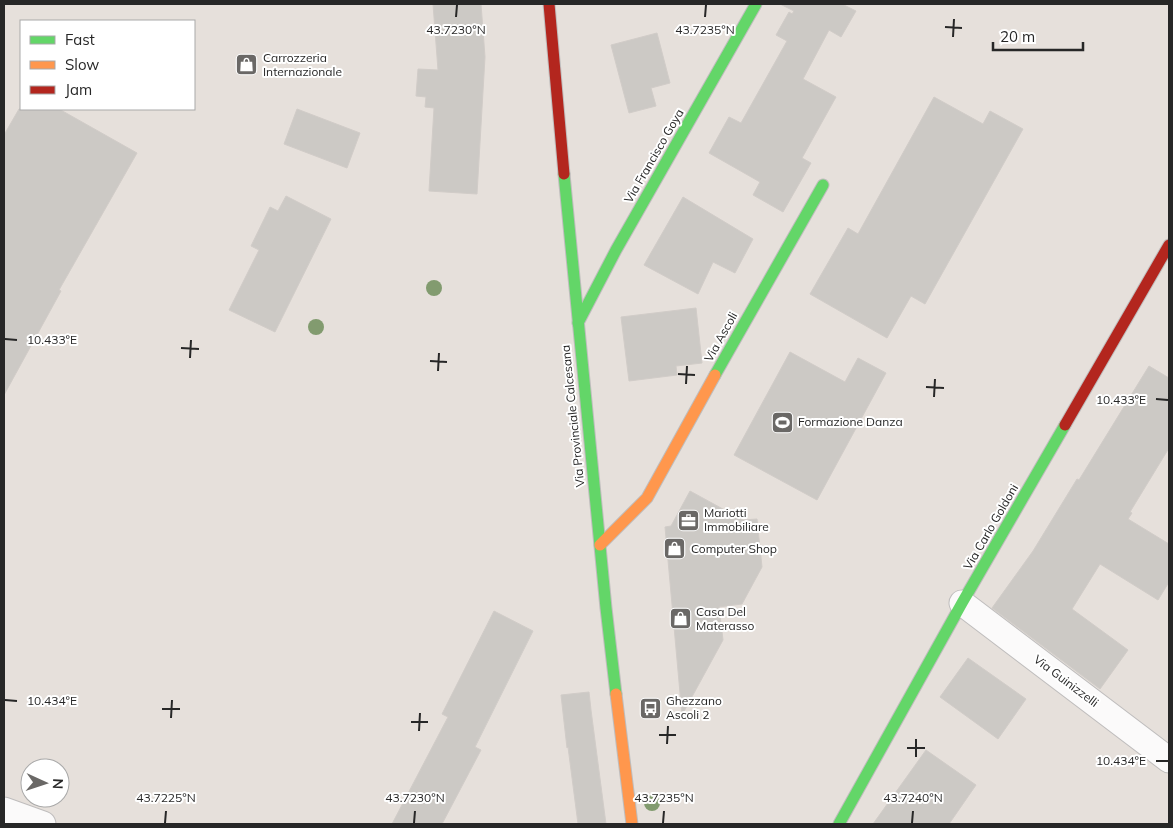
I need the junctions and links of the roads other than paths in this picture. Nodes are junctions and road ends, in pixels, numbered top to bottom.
1 (549, 4) edge
2 (756, 4) edge
3 (823, 184) dead end
4 (1169, 245) edge
5 (578, 323) junction
6 (600, 545) junction
7 (962, 604) junction
8 (1169, 760) edge
9 (4, 810) edge
10 (43, 824) edge
11 (632, 824) edge
12 (839, 824) edge

1 - 5 street, Via Provinciale Calcesana
2 - 5 street, Via Francisco Goya
3 - 6 street, Via Ascoli
4 - 7 street, Via Carlo Goldoni
5 - 6 street, Via Provinciale Calcesana
6 - 11 street, Via Provinciale Calcesana
7 - 8 street, Via Guinizzelli
7 - 12 street, Via Carlo Goldoni
9 - 10 street

